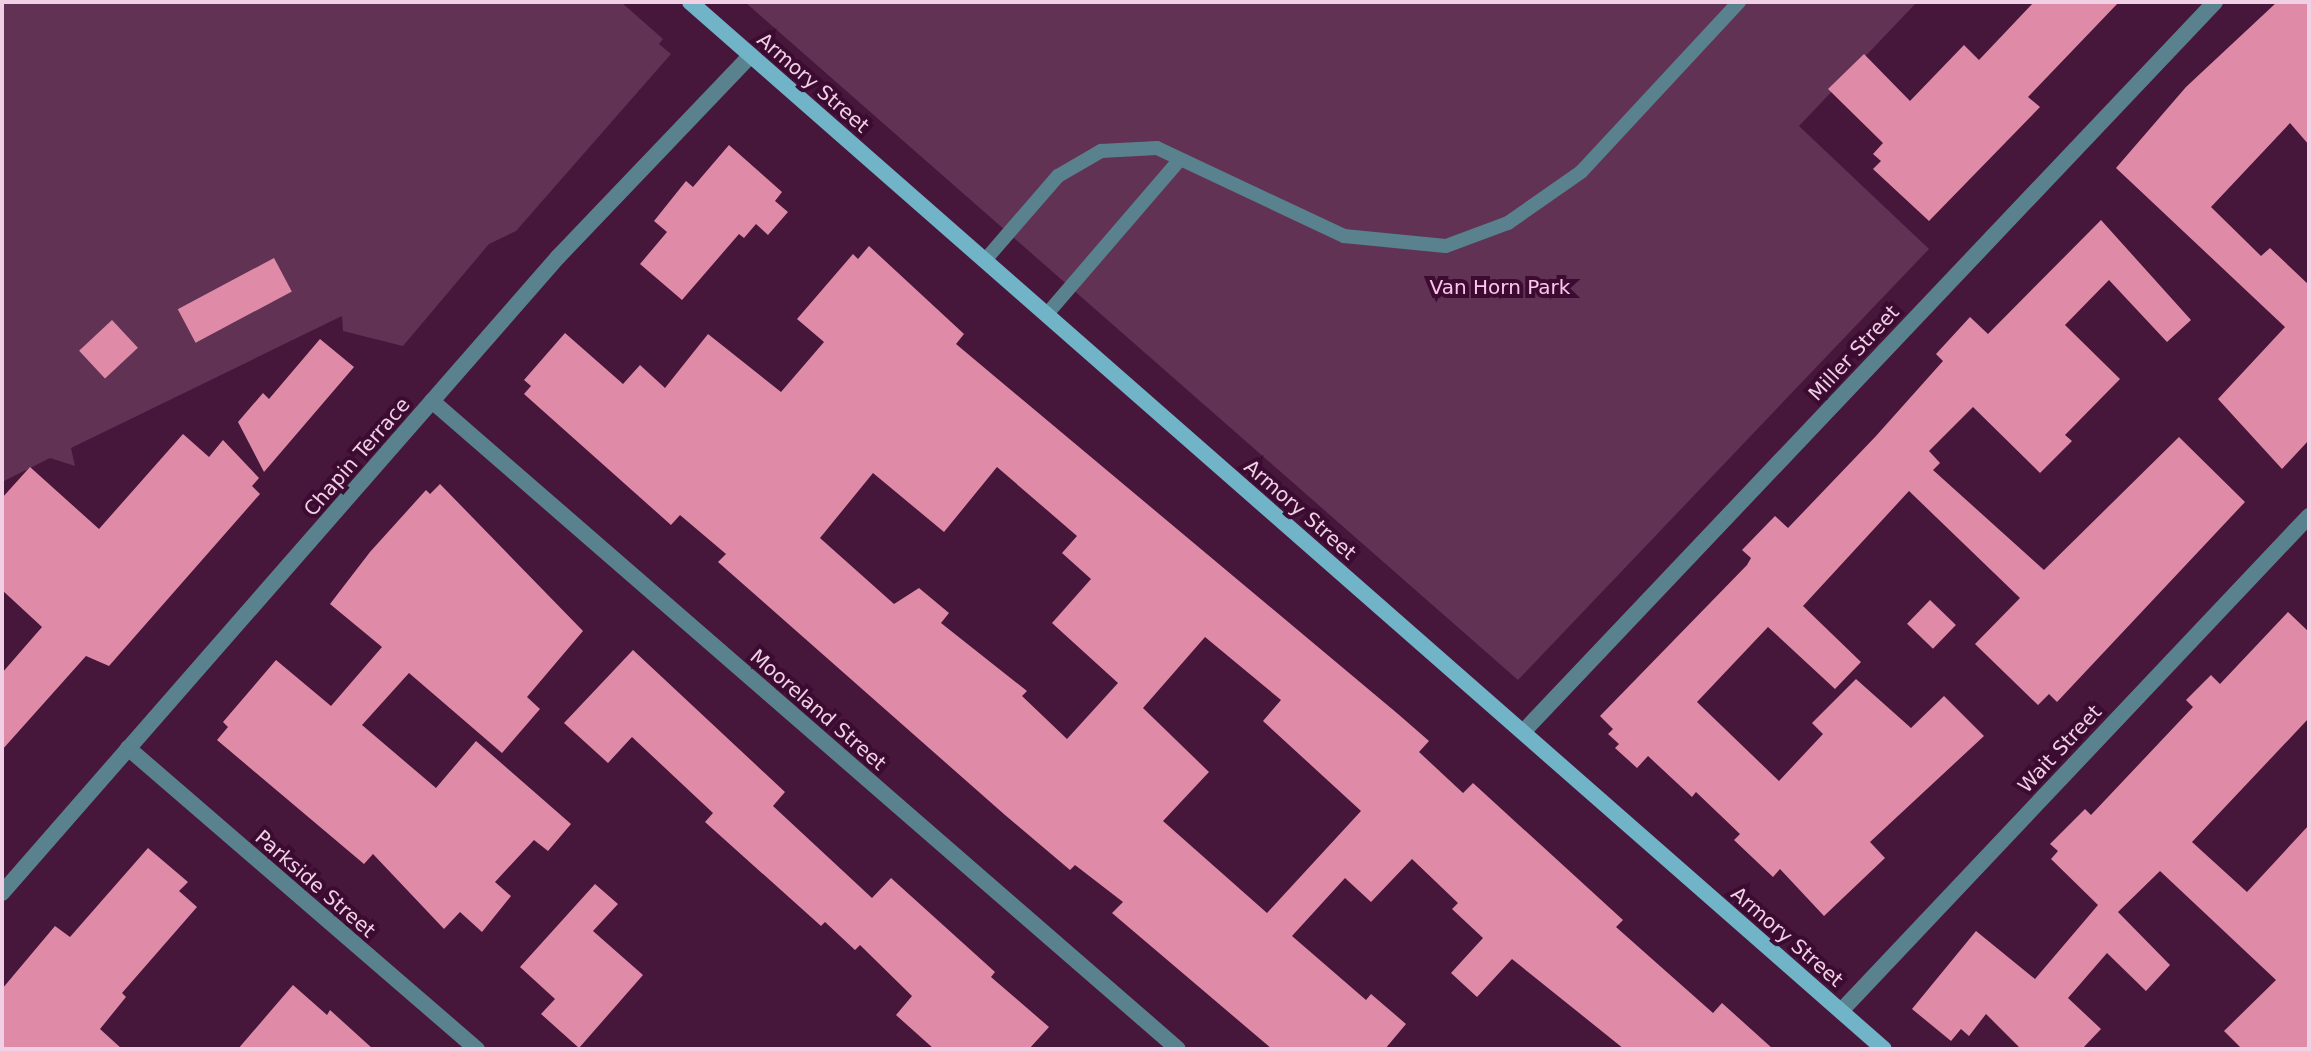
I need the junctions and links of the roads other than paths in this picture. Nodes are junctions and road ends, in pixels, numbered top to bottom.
1 (690, 2) edge
2 (1739, 2) edge
3 (2215, 2) edge
4 (751, 55) junction
5 (1177, 163) junction
6 (986, 259) junction
7 (1047, 314) junction
8 (432, 401) junction
9 (2309, 516) edge
10 (1523, 732) junction
11 (128, 748) junction
12 (2, 893) edge
13 (1841, 1011) junction
14 (477, 1049) edge
15 (1178, 1049) edge
16 (1884, 1049) edge

1 - 4 main road, Armory Street
2 - 5 lane
3 - 10 street, Miller Street
4 - 6 main road, Armory Street
4 - 8 street, Chapin Terrace
5 - 6 lane
5 - 7 lane
6 - 7 main road, Armory Street
7 - 10 main road, Armory Street
8 - 11 street, Chapin Terrace
8 - 15 street, Mooreland Street
9 - 13 street, Wait Street
10 - 13 main road, Armory Street
11 - 12 street, Chapin Terrace
11 - 14 street, Parkside Street
13 - 16 main road, Armory Street

